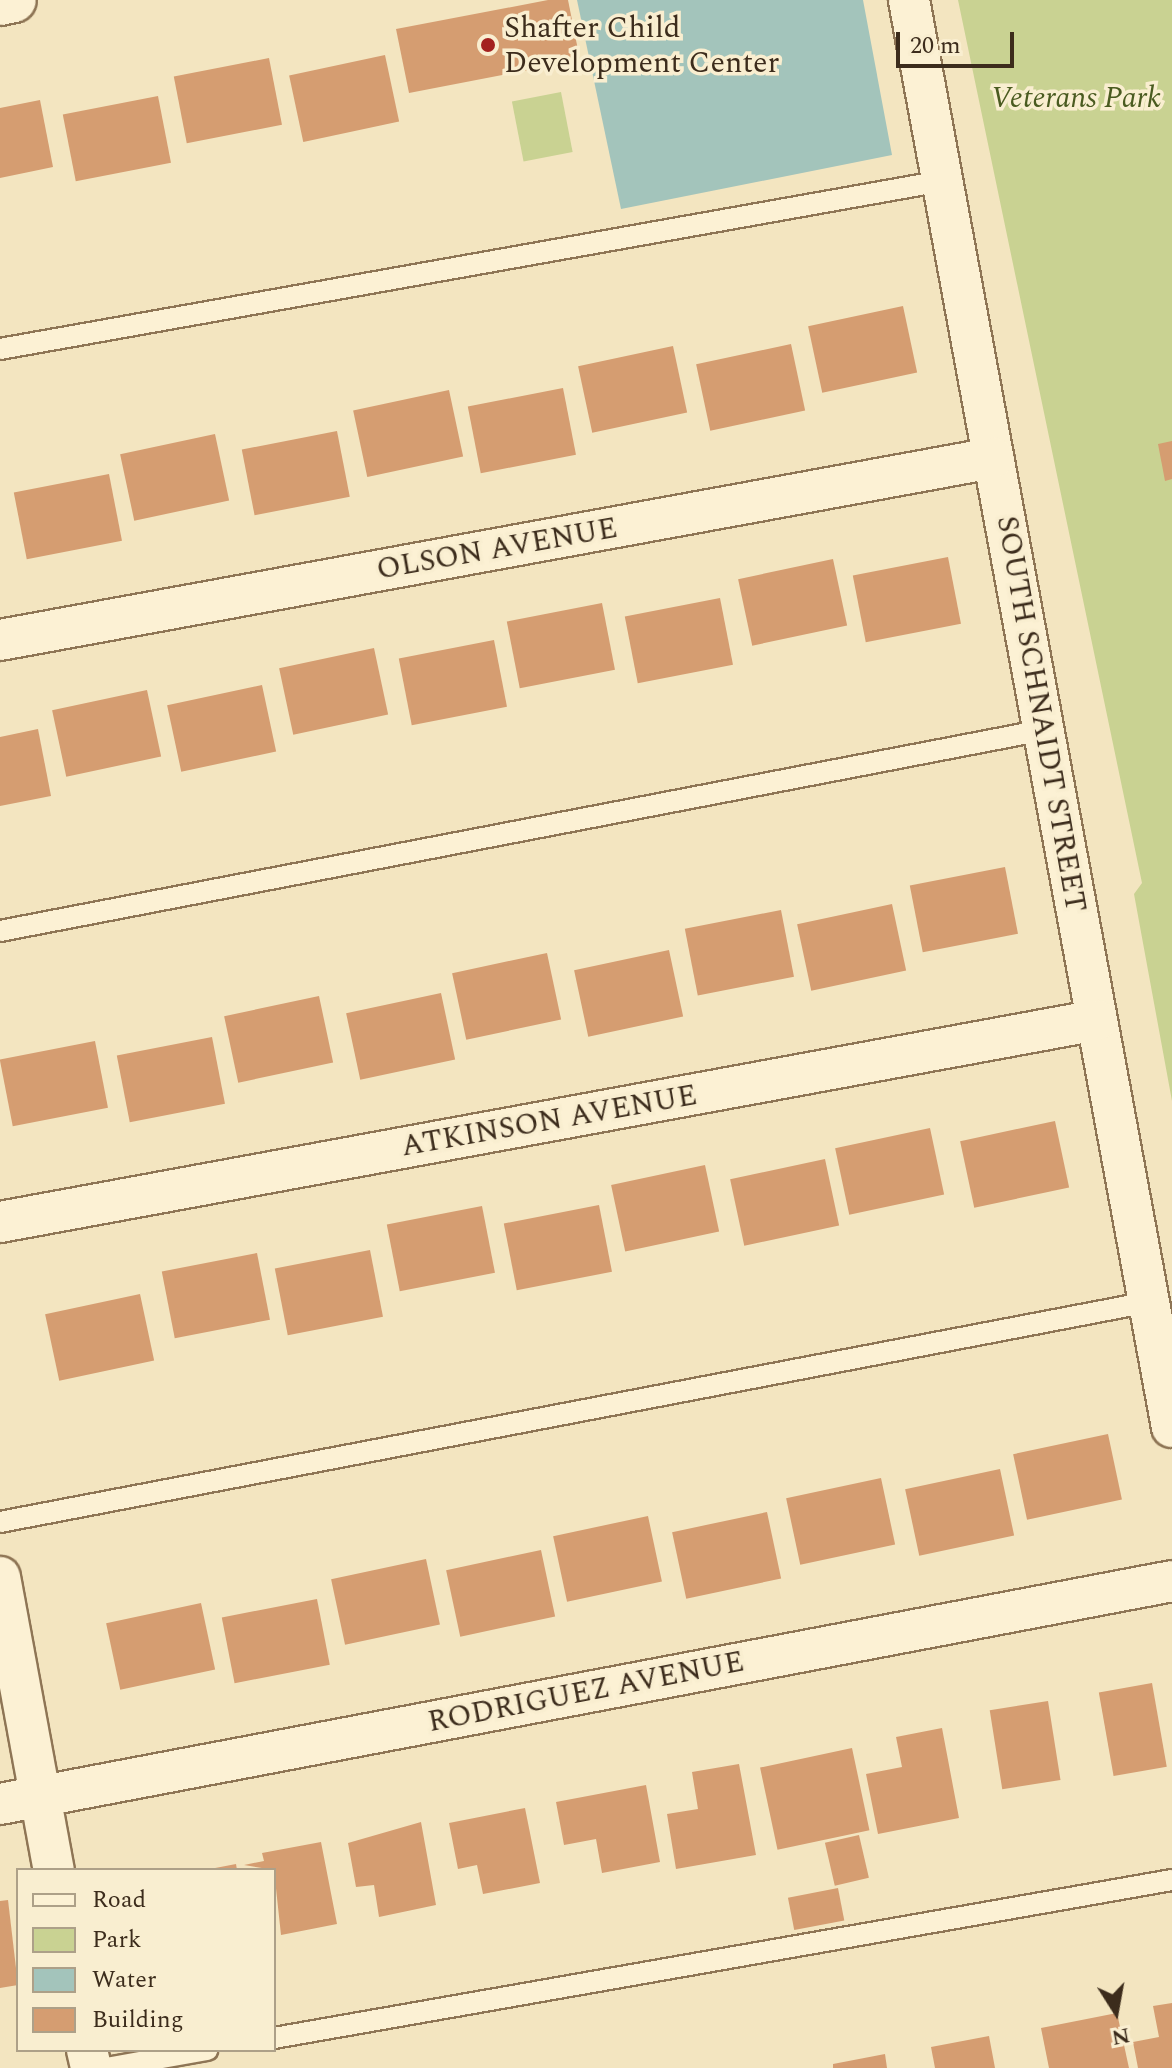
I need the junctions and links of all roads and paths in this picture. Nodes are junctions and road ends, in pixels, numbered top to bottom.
1 (14, 0) edge
2 (909, 0) edge
3 (0, 3) edge
4 (942, 181) junction
5 (0, 349) edge
6 (993, 458) junction
7 (0, 640) edge
8 (1044, 730) junction
9 (0, 931) edge
10 (1097, 1020) junction
11 (0, 1222) edge
12 (1149, 1302) junction
13 (1172, 1427) edge
14 (0, 1522) edge
15 (0, 1577) edge
16 (1172, 1581) edge
17 (41, 1796) junction
18 (0, 1804) edge
19 (54, 1868) edge
20 (1172, 1880) edge
21 (276, 2038) edge
22 (196, 2052) edge
23 (106, 2068) edge

1 - 3 street
2 - 4 street, SOUTH SCHNAIDT STREET
4 - 5 lane
4 - 6 street, SOUTH SCHNAIDT STREET
6 - 7 street, OLSON AVENUE
6 - 8 street, SOUTH SCHNAIDT STREET
8 - 9 lane
8 - 10 street, SOUTH SCHNAIDT STREET
10 - 11 street, ATKINSON AVENUE
10 - 12 street, SOUTH SCHNAIDT STREET
12 - 13 street, SOUTH SCHNAIDT STREET
12 - 14 lane
15 - 17 street
16 - 17 street, RODRIGUEZ AVENUE
17 - 18 street, RODRIGUEZ AVENUE
17 - 19 street
20 - 21 lane
22 - 23 lane

